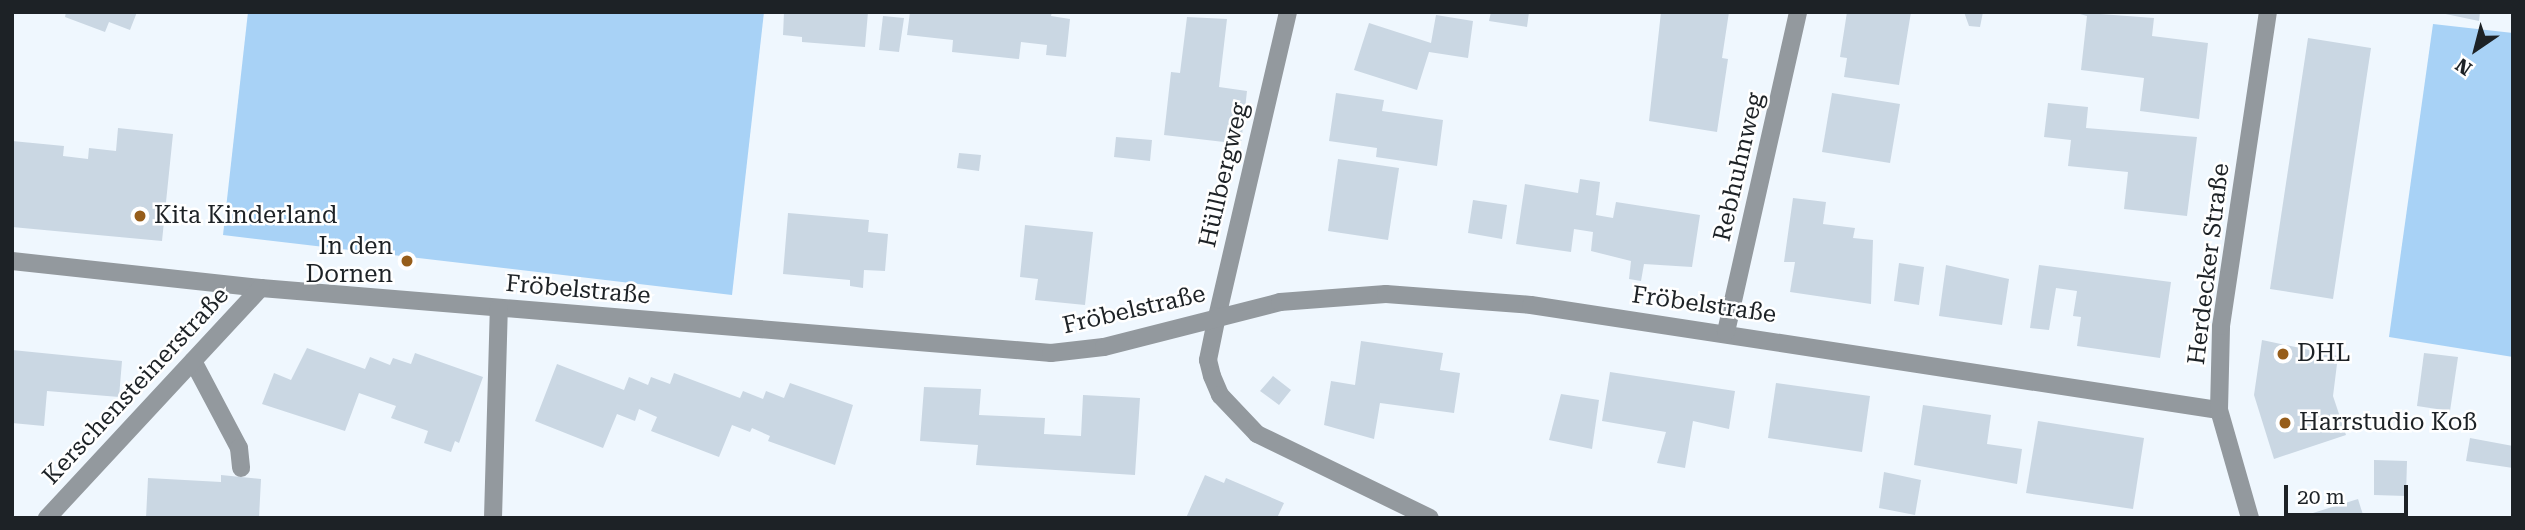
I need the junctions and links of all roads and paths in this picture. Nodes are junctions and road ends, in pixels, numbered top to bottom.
1 (1288, 12) edge
2 (1798, 12) edge
3 (2268, 12) edge
4 (12, 261) edge
5 (261, 288) junction
6 (499, 308) junction
7 (1217, 316) junction
8 (1726, 332) junction
9 (193, 361) junction
10 (2219, 410) junction
11 (240, 468) dead end
12 (47, 518) edge
13 (493, 518) edge
14 (1430, 518) edge
15 (2250, 518) edge

1 - 7 street, Hüllbergweg
2 - 8 street, Rebhuhnweg
3 - 10 street, Herdecker Straße
4 - 5 street, Fröbelstraße
5 - 6 street, Fröbelstraße
5 - 9 street, Kerschensteinerstraße
6 - 7 street, Fröbelstraße
6 - 13 street
7 - 8 street, Fröbelstraße
7 - 14 street, Hüllbergweg
8 - 10 street, Fröbelstraße
9 - 11 street
9 - 12 street, Kerschensteinerstraße
10 - 15 street, Herdecker Straße

